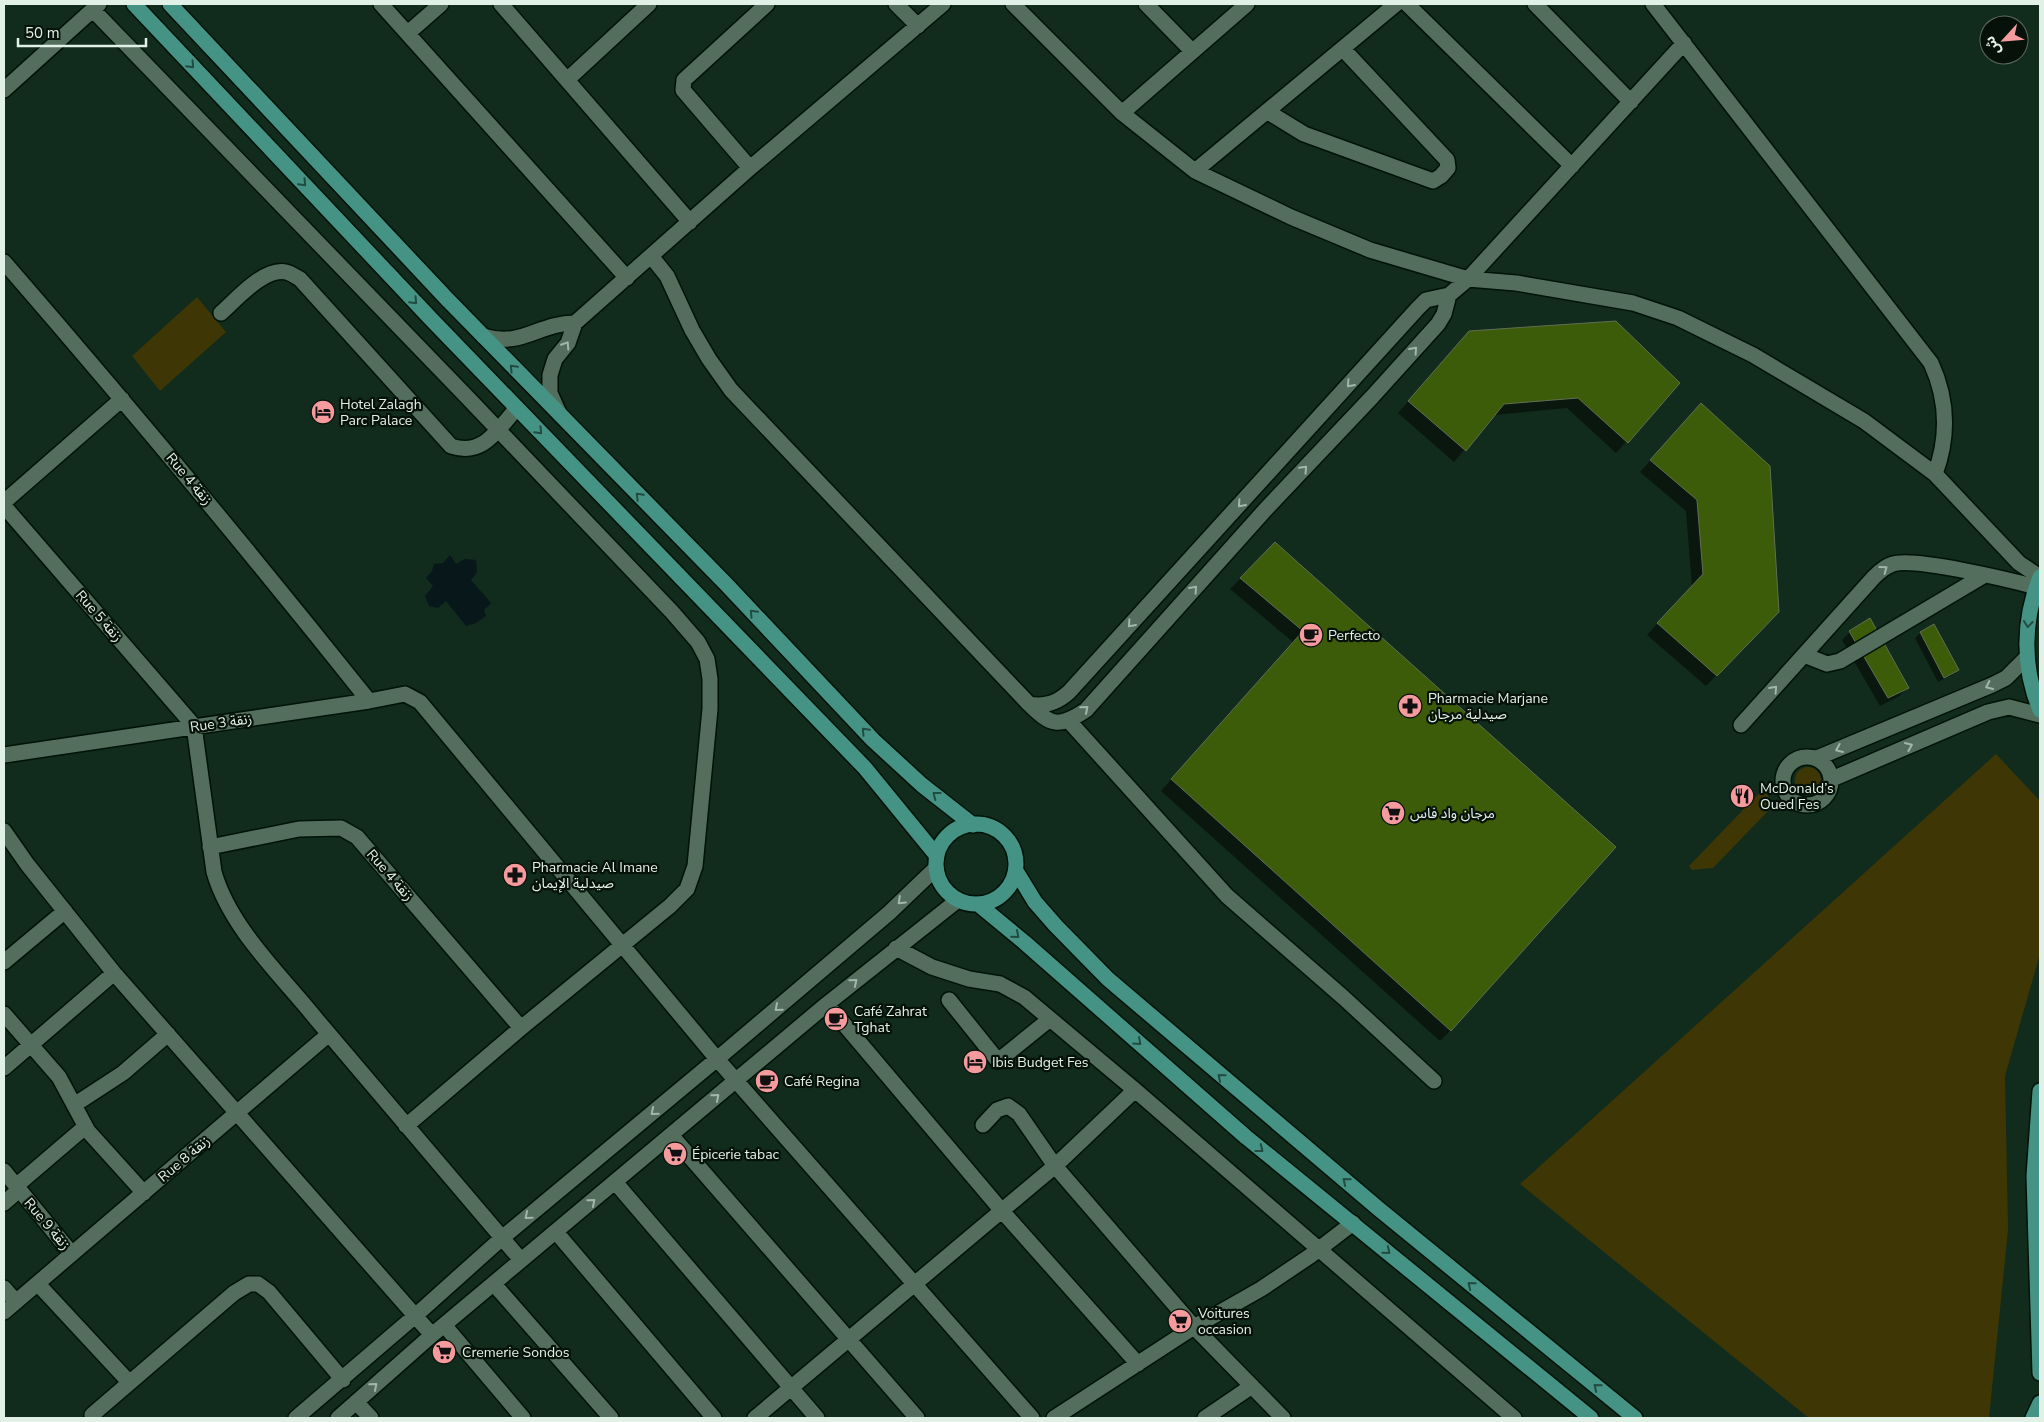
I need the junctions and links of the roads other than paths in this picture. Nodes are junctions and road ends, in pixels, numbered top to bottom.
1 (134, 4) edge
2 (170, 4) edge
3 (381, 4) edge
4 (441, 4) edge
5 (501, 4) edge
6 (648, 4) edge
7 (767, 4) edge
8 (896, 4) edge
9 (944, 4) edge
10 (1013, 4) edge
11 (1146, 4) edge
12 (1247, 4) edge
13 (1396, 4) edge
14 (1407, 4) edge
15 (1535, 4) edge
16 (1653, 4) edge
17 (96, 7) edge
18 (918, 26) junction
19 (408, 33) junction
20 (1684, 43) junction
21 (1342, 49) junction
22 (1192, 51) junction
23 (568, 79) junction
24 (4, 90) edge
25 (1631, 102) junction
26 (1268, 112) junction
27 (1122, 113) junction
28 (1572, 166) junction
29 (750, 168) junction
30 (1196, 171) junction
31 (690, 222) junction
32 (651, 256) junction
33 (4, 262) edge
34 (627, 278) junction
35 (1468, 279) junction
36 (1449, 295) junction
37 (221, 313) dead end
38 (575, 323) junction
39 (483, 336) junction
40 (122, 399) junction
41 (517, 408) junction
42 (564, 420) junction
43 (498, 429) junction
44 (1934, 474) junction
45 (4, 504) edge
46 (1983, 576) junction
47 (2039, 580) edge
48 (1804, 655) junction
49 (2027, 657) junction
50 (370, 701) junction
51 (1029, 704) junction
52 (2040, 710) edge
53 (2040, 715) edge
54 (1068, 720) junction
55 (1742, 725) dead end
56 (194, 726) junction
57 (4, 755) edge
58 (1817, 758) junction
59 (1832, 779) junction
60 (973, 825) junction
61 (4, 831) edge
62 (210, 847) junction
63 (937, 862) junction
64 (1016, 871) junction
65 (958, 900) junction
66 (978, 904) junction
67 (65, 911) junction
68 (623, 946) junction
69 (896, 948) junction
70 (4, 962) edge
71 (114, 973) junction
72 (949, 1000) dead end
73 (827, 1004) junction
74 (4, 1014) edge
75 (1050, 1019) junction
76 (521, 1028) junction
77 (168, 1034) junction
78 (329, 1034) junction
79 (31, 1045) junction
80 (718, 1059) junction
81 (4, 1068) edge
82 (736, 1080) junction
83 (1434, 1081) dead end
84 (1135, 1090) junction
85 (2040, 1091) edge
86 (74, 1105) junction
87 (238, 1114) junction
88 (983, 1125) dead end
89 (406, 1126) junction
90 (85, 1127) junction
91 (671, 1135) junction
92 (1055, 1166) junction
93 (4, 1172) edge
94 (615, 1182) junction
95 (18, 1188) junction
96 (144, 1193) junction
97 (4, 1203) edge
98 (1002, 1211) junction
99 (1353, 1223) junction
100 (556, 1232) junction
101 (502, 1238) junction
102 (1318, 1250) junction
103 (72, 1254) junction
104 (521, 1260) junction
105 (38, 1284) junction
106 (494, 1284) junction
107 (915, 1284) junction
108 (4, 1288) edge
109 (16, 1302) junction
110 (4, 1312) edge
111 (415, 1316) junction
112 (445, 1326) junction
113 (1194, 1327) junction
114 (432, 1335) junction
115 (848, 1339) junction
116 (1138, 1364) junction
117 (2040, 1373) edge
118 (343, 1380) junction
119 (129, 1382) junction
120 (1252, 1386) junction
121 (789, 1388) junction
122 (325, 1394) junction
123 (356, 1402) junction
124 (2040, 1403) edge
125 (92, 1415) dead end
126 (340, 1416) edge
127 (296, 1418) edge
128 (371, 1418) edge
129 (523, 1418) edge
130 (611, 1418) edge
131 (714, 1418) edge
132 (755, 1418) edge
133 (817, 1418) edge
134 (917, 1418) edge
135 (1032, 1418) edge
136 (1054, 1418) edge
137 (1205, 1418) edge
138 (1283, 1418) edge
139 (1514, 1418) edge
140 (1591, 1418) edge
141 (1635, 1418) edge
142 (2033, 1418) edge

1 -> 41 main road
2 - 39 main road
3 - 19 street
4 - 19 street
5 - 23 street
6 - 23 street
7 - 29 street
8 - 18 street
9 - 18 street
10 - 27 street
11 - 22 street
12 - 22 street
13 - 21 street
14 - 28 street
15 - 25 street
16 - 20 street
17 - 24 street
17 - 43 street
18 - 29 street
19 - 34 street
20 - 25 street
20 - 44 street
21 - 26 street
21 - 26 street
22 - 27 street
23 - 31 street
25 - 28 street
26 - 30 street
27 - 30 street
28 - 35 street
29 - 31 street
30 - 35 street
31 - 32 street
32 - 34 street
32 - 51 street
33 - 40 street, Rue 4 زنقة
34 - 38 street
35 - 36 street
35 - 44 street
36 -> 51 street
54 -> 36 street
37 - 43 street
38 - 39 street
42 -> 38 street
42 -> 39 main road
40 - 45 street
40 - 50 street, Rue 4 زنقة
41 - 43 street
41 -> 63 main road
60 -> 42 main road
43 - 68 street
44 - 47 street
45 - 56 street, Rue 5 زنقة
46 - 47 street
46 - 48 street
48 -> 46 street
47 -> 49 main road
55 -> 48 street
49 - 52 main road
49 -> 58 street
50 - 56 street, Rue 3 زنقة
50 - 68 street, Rue 3 زنقة
51 - 54 street
59 -> 53 street
54 - 83 street
56 - 57 street, Rue 3 زنقة
56 - 62 street
58 - 59 street
58 - 59 street
60 - 63 main road
60 - 64 main road
61 - 67 street
62 - 76 street, Rue 4 زنقة
62 - 78 street
63 - 65 main road
63 -> 80 street
64 - 66 main road
141 -> 64 main road
65 - 66 main road
65 - 69 street
66 -> 99 main road
67 - 70 street
67 - 71 street
68 - 76 street
68 - 80 street, Rue 3 زنقة
73 -> 69 street
69 - 75 street
71 - 77 street
71 - 79 street
72 - 75 street
73 - 82 street
73 - 98 street
74 - 79 street
75 - 84 street
76 - 89 street
77 - 86 street
77 - 87 street
78 - 87 street, Rue 8 زنقة
78 - 89 street
79 - 81 street
79 - 86 street
80 - 82 street, Rue 3 زنقة
80 -> 101 street
91 -> 82 street
82 - 107 street, Rue 3 زنقة
84 - 92 street
84 - 102 street
85 - 117 main road
86 - 90 street
87 - 96 street, Rue 8 زنقة
87 - 111 street
88 - 92 street
89 - 101 street
90 - 95 street
90 - 96 street
91 - 94 street
91 - 115 street
92 - 98 street
92 - 113 street
93 - 95 street, Rue 9 زنقة
100 -> 94 street
94 - 121 street
95 - 97 street
95 - 103 street, Rue 9 زنقة
96 - 103 street, Rue 8 زنقة
98 - 107 street
98 - 116 street
99 - 102 street
99 -> 140 main road
100 - 104 street
100 - 131 street
101 - 104 street
101 - 111 street
102 - 113 street
102 - 139 street
103 - 105 street, Rue 8 زنقة
104 - 106 street
105 - 109 street, Rue 8 زنقة
105 - 119 street
106 - 112 street
106 - 130 street
107 - 115 street
107 - 135 street, Rue 3 زنقة
108 - 109 street
109 - 110 street, Rue 8 زنقة
111 - 114 street
111 - 118 street
112 - 114 street
112 - 129 street
113 - 116 street
113 - 120 street
123 -> 114 street
115 - 121 street
115 - 134 street
116 - 136 street
118 - 119 street
118 - 122 street
119 - 125 street
120 - 137 street
120 - 138 street
121 - 132 street
121 - 133 street
122 - 126 street
122 - 127 street
123 - 126 street
123 - 128 street
124 - 142 main road

